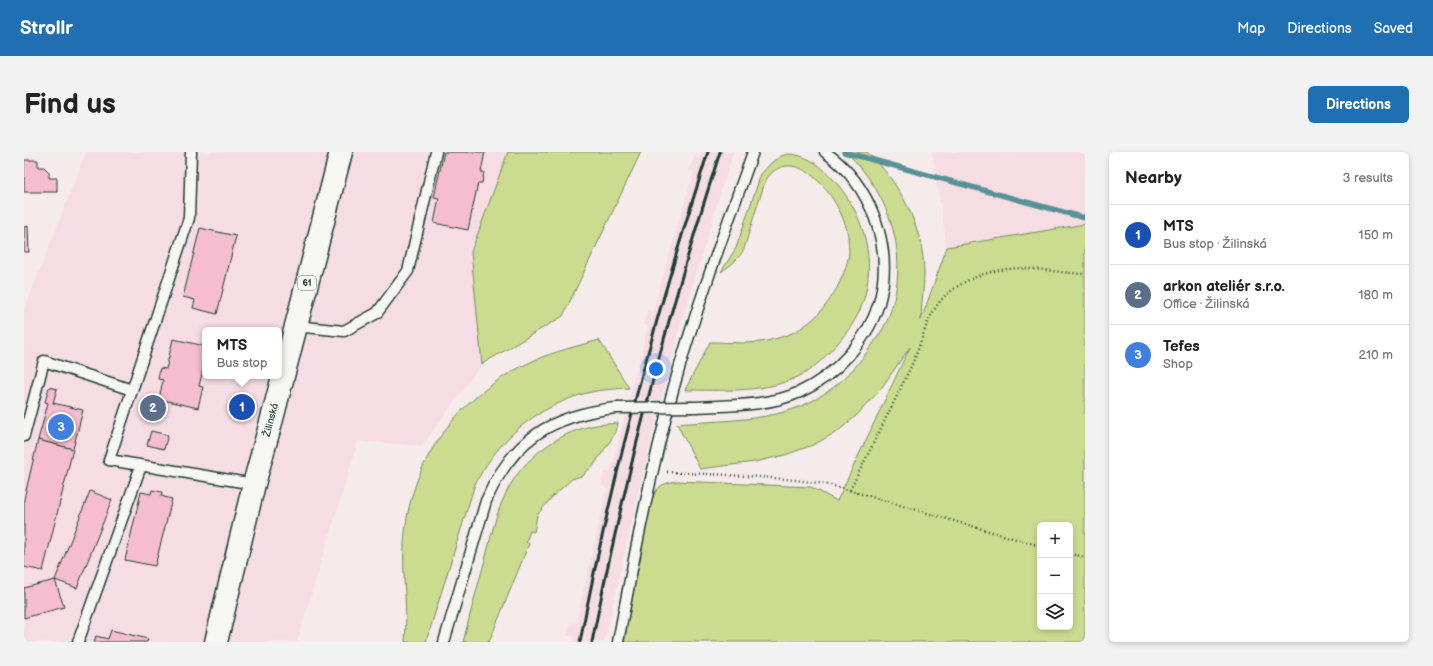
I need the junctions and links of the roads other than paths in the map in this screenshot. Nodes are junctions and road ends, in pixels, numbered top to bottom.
1 (191, 152) edge
2 (341, 152) edge
3 (436, 152) edge
4 (753, 152) edge
5 (825, 152) edge
6 (295, 326) junction
7 (282, 379) edge
8 (282, 379) edge
9 (132, 390) junction
10 (24, 436) edge
11 (141, 466) junction
12 (254, 484) junction
13 (78, 642) edge
14 (216, 642) edge
15 (444, 642) edge
16 (618, 642) edge

1 - 9 lane
2 - 6 main road, Žilinská / 61
3 - 6 lane
4 - 16 lane
5 - 15 lane, bridge
6 - 7 main road, Žilinská / 61
8 - 12 main road, Žilinská / 61
9 - 10 lane
9 - 11 lane
11 - 12 lane
11 - 13 lane
12 - 14 main road, Žilinská / 61

